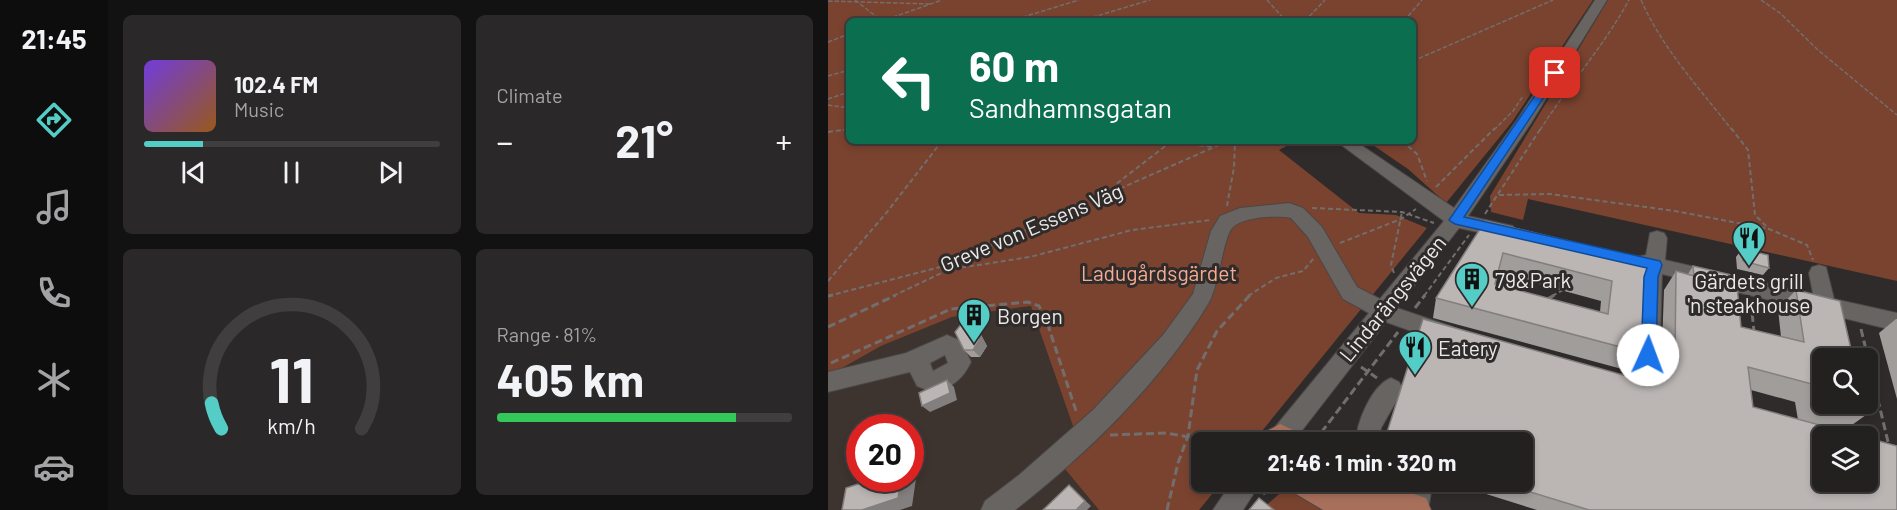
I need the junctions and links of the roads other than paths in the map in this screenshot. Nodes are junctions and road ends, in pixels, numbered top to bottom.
1 (1601, 0) edge
2 (1348, 144) edge
3 (1455, 220) junction
4 (1527, 236) edge
5 (1657, 238) dead end
6 (1620, 257) edge
7 (1655, 265) junction
8 (1820, 273) road end
9 (1825, 305) junction
10 (1384, 312) junction
11 (1897, 322) edge
12 (1462, 339) edge
13 (910, 362) dead end
14 (1600, 376) edge
15 (828, 382) edge
16 (1383, 382) road end
17 (1288, 432) edge
18 (1369, 432) edge
19 (1249, 492) edge
20 (1325, 492) edge
21 (1361, 492) edge
22 (1418, 492) edge
23 (994, 510) edge
24 (1226, 510) edge
25 (1356, 510) edge
26 (1415, 510) edge

1 - 3 street, Lindarängsvägen
2 - 3 street
3 - 4 street
3 - 10 street, Lindarängsvägen
5 - 7 street
6 - 7 street
7 - 9 street
7 - 14 street
8 - 9 street
9 - 11 street
10 - 12 street
10 - 17 street, Lindarängsvägen
10 - 23 street
13 - 15 street
16 - 18 street
19 - 24 street
20 - 25 main road
21 - 26 main road
22 - 26 street

